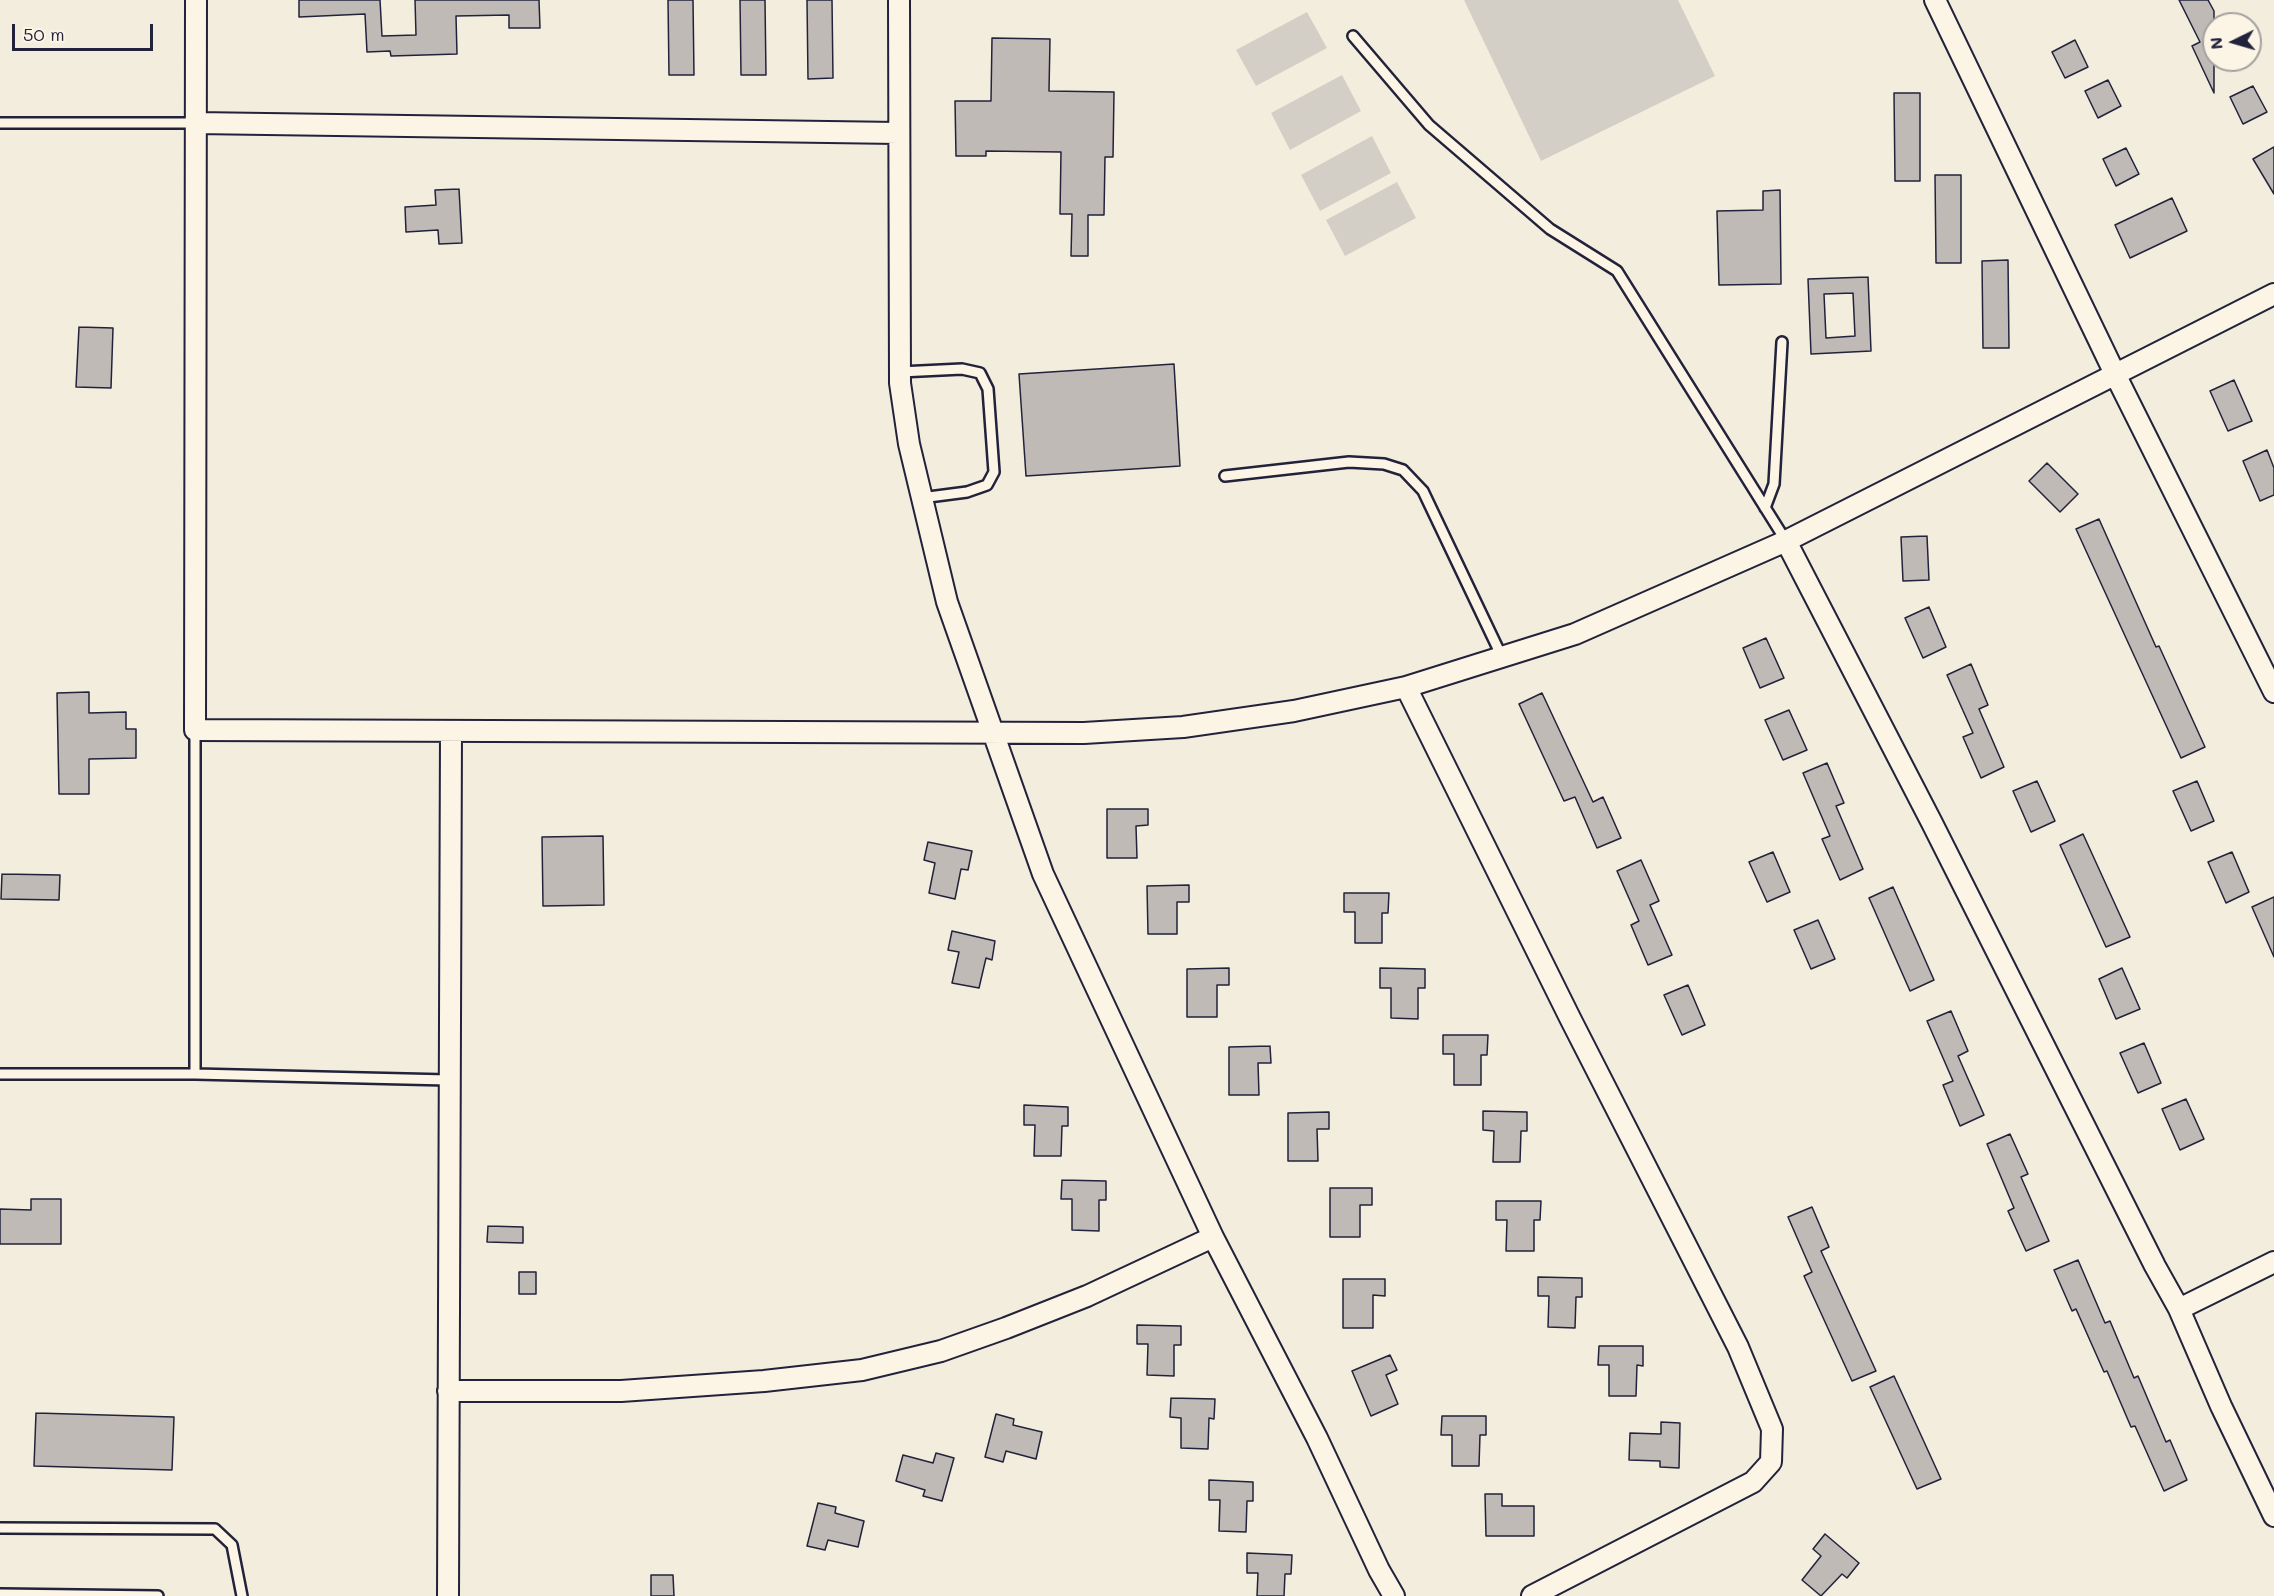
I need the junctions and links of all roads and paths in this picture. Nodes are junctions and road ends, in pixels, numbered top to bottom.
1 (196, 0) edge
2 (899, 0) edge
3 (1935, 0) edge
4 (1353, 36) dead end
5 (0, 123) edge
6 (196, 123) junction
7 (898, 133) junction
8 (2274, 294) edge
9 (1782, 342) dead end
10 (900, 372) junction
11 (2116, 376) junction
12 (1225, 476) dead end
13 (921, 498) junction
14 (1765, 508) junction
15 (1786, 541) junction
16 (1502, 657) junction
17 (1406, 687) junction
18 (2274, 692) edge
19 (195, 730) junction
20 (451, 732) junction
21 (993, 733) junction
22 (0, 1074) edge
23 (195, 1074) junction
24 (448, 1080) junction
25 (1213, 1237) junction
26 (2274, 1262) edge
27 (2179, 1309) junction
28 (448, 1391) junction
29 (2274, 1516) edge
30 (0, 1528) edge
31 (0, 1594) edge
32 (47, 1595) edge
33 (158, 1596) edge
34 (242, 1596) edge
35 (448, 1596) edge
36 (1394, 1596) edge
37 (1532, 1596) edge

1 - 6 street
2 - 7 street
3 - 11 street
4 - 14 lane
5 - 6 lane
6 - 7 street
6 - 19 street
7 - 10 street
8 - 11 street
9 - 14 lane
10 - 13 street
10 - 13 lane
11 - 15 street
11 - 18 street
12 - 16 lane
13 - 21 street
14 - 15 lane
15 - 16 street
15 - 27 street
16 - 17 street
17 - 21 street
17 - 37 street
19 - 20 street
19 - 23 lane
20 - 21 street
20 - 24 street
21 - 25 street
22 - 23 lane
23 - 24 lane
24 - 28 street
25 - 28 street
25 - 36 street
26 - 27 street
27 - 29 street
28 - 35 street
30 - 34 lane
31 - 32 lane
32 - 33 lane

